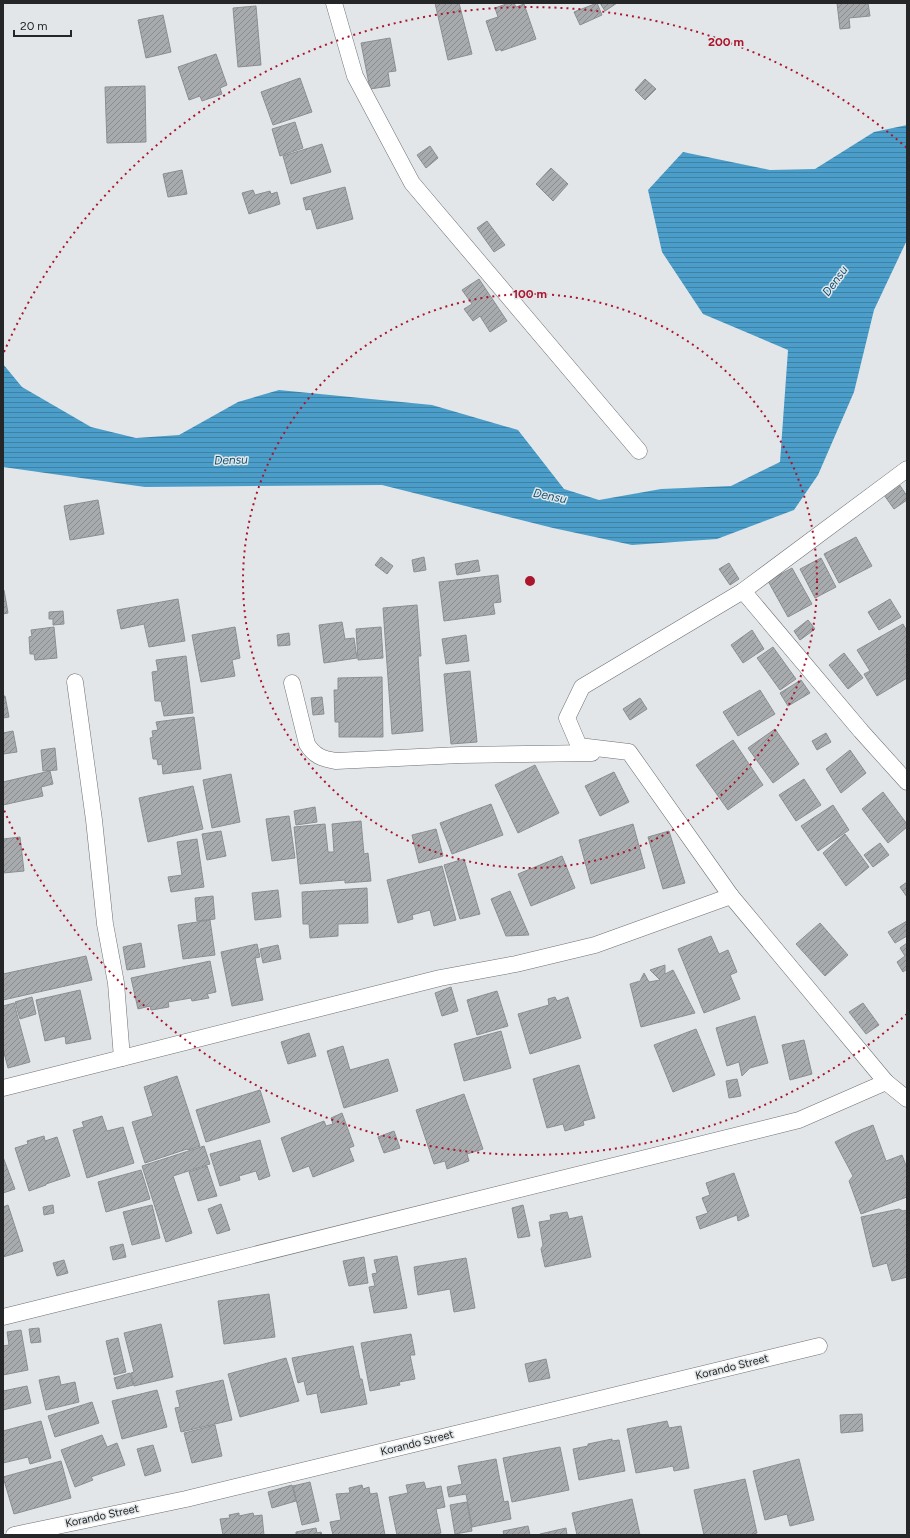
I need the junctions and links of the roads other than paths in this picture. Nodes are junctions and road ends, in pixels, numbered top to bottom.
1 (334, 3) edge
2 (639, 451) dead end
3 (907, 469) edge
4 (743, 591) junction
5 (75, 682) dead end
6 (292, 683) dead end
7 (629, 752) junction
8 (907, 782) edge
9 (731, 896) junction
10 (122, 1058) junction
11 (886, 1082) junction
12 (3, 1088) edge
13 (907, 1099) edge
14 (3, 1318) edge
15 (820, 1346) dead end
16 (14, 1535) edge

1 - 2 street
3 - 4 street
4 - 7 street
4 - 8 street
5 - 10 street
6 - 7 street
7 - 9 street
9 - 10 street
9 - 11 street
10 - 12 street
11 - 13 street
11 - 14 street
15 - 16 street, Korando Street

